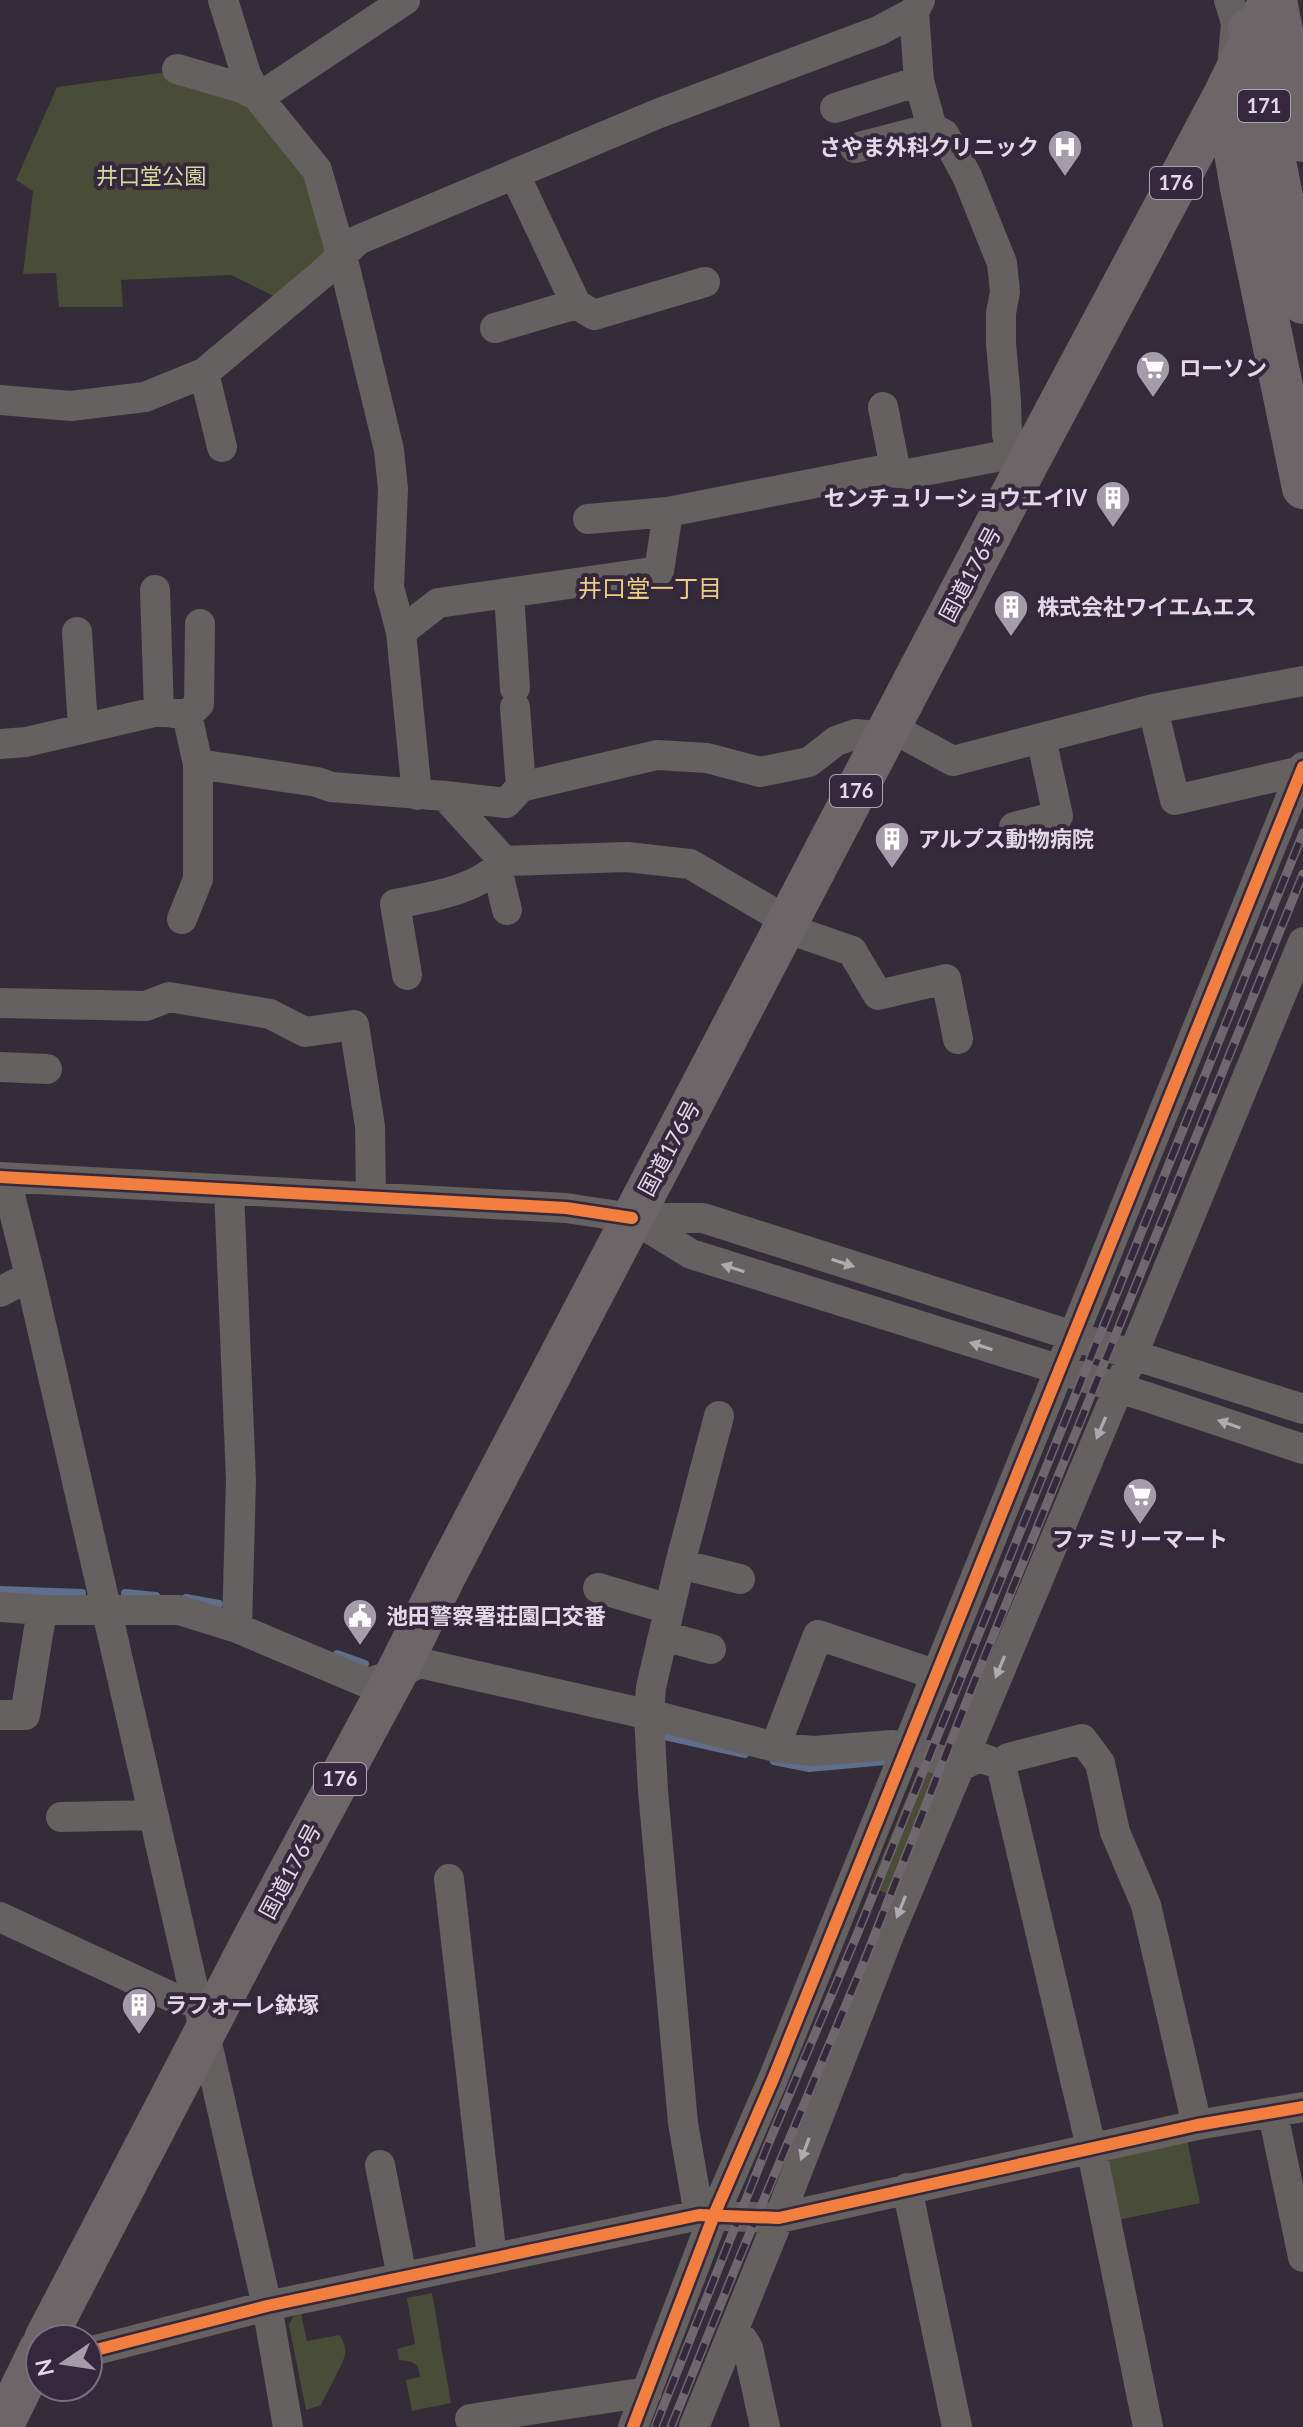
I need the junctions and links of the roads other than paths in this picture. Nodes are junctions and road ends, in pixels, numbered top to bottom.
1 (405, 0) edge
2 (1229, 0) edge
3 (1244, 0) edge
4 (1273, 0) edge
5 (229, 3) edge
6 (917, 6) edge
7 (177, 69) dead end
8 (919, 81) junction
9 (1225, 93) junction
10 (257, 96) junction
11 (835, 108) dead end
12 (932, 128) junction
13 (1303, 141) edge
14 (855, 148) dead end
15 (515, 175) junction
16 (1294, 194) edge
17 (341, 256) junction
18 (705, 282) dead end
19 (1303, 303) edge
20 (576, 304) junction
21 (496, 330) dead end
22 (204, 373) junction
23 (1278, 373) junction
24 (0, 400) edge
25 (883, 407) dead end
26 (222, 447) dead end
27 (1022, 455) junction
28 (896, 473) junction
29 (1303, 488) edge
30 (668, 512) junction
31 (588, 519) dead end
32 (155, 590) dead end
33 (509, 593) junction
34 (200, 624) dead end
35 (77, 632) dead end
36 (401, 632) junction
37 (1303, 681) edge
38 (1153, 709) junction
39 (173, 713) junction
40 (83, 728) junction
41 (886, 735) junction
42 (1041, 738) junction
43 (0, 744) edge
44 (198, 764) junction
45 (1302, 769) edge
46 (521, 787) junction
47 (431, 795) junction
48 (1014, 827) dead end
49 (500, 865) junction
50 (507, 910) dead end
51 (182, 919) dead end
52 (787, 923) junction
53 (1303, 942) edge
54 (407, 975) dead end
55 (0, 1003) edge
56 (958, 1039) dead end
57 (0, 1067) edge
58 (47, 1069) dead end
59 (0, 1177) edge
60 (229, 1190) junction
61 (371, 1197) junction
62 (632, 1218) junction
63 (30, 1276) junction
64 (0, 1292) edge
65 (1072, 1337) junction
66 (1132, 1356) junction
67 (1058, 1370) junction
68 (1118, 1388) junction
69 (1303, 1409) edge
70 (719, 1416) dead end
71 (1303, 1449) edge
72 (680, 1564) junction
73 (740, 1579) dead end
74 (598, 1588) dead end
75 (0, 1607) edge
76 (107, 1609) junction
77 (42, 1610) junction
78 (666, 1622) junction
79 (237, 1628) junction
80 (711, 1649) dead end
81 (396, 1674) junction
82 (937, 1675) junction
83 (0, 1715) edge
84 (649, 1715) junction
85 (775, 1747) junction
86 (907, 1748) junction
87 (1001, 1765) junction
88 (959, 1767) junction
89 (153, 1815) junction
90 (61, 1817) dead end
91 (449, 1879) dead end
92 (0, 1917) edge
93 (198, 2017) junction
94 (1303, 2107) edge
95 (1273, 2114) junction
96 (1197, 2125) junction
97 (1091, 2147) junction
98 (380, 2165) dead end
99 (907, 2188) junction
100 (707, 2215) junction
101 (779, 2218) junction
102 (1303, 2257) edge
103 (492, 2258) junction
104 (402, 2277) junction
105 (267, 2306) junction
106 (50, 2323) edge
107 (732, 2335) junction
108 (104, 2348) edge
109 (24, 2378) edge
110 (647, 2392) junction
111 (470, 2419) dead end
112 (2, 2427) edge
113 (288, 2427) edge
114 (633, 2427) edge
115 (694, 2427) edge
116 (765, 2427) edge
117 (957, 2427) edge
118 (1148, 2427) edge

1 - 10 street
2 - 9 street
3 - 16 highway, 171
4 - 9 highway, 国道176号 / 176
4 - 13 highway, 171
5 - 10 street
6 - 8 street
6 - 15 street
7 - 10 street
8 - 11 street
8 - 12 street
9 - 23 highway
9 - 27 highway, 国道176号 / 176
10 - 17 street
12 - 14 street
12 - 27 street
15 - 17 street
15 - 20 street
16 - 19 highway, 171
16 - 23 street
17 - 22 street
17 - 36 street
18 - 20 street
20 - 21 street
22 - 24 street
22 - 26 street
23 - 29 highway
25 - 28 street
27 - 28 street
27 - 41 highway, 国道176号 / 176
28 - 30 street
30 - 31 street
30 - 33 street
32 - 39 street
33 - 36 street
33 - 46 street
34 - 39 street
35 - 40 street
36 - 47 street
37 - 38 street
38 - 42 street
38 - 45 street
39 - 40 street
39 - 44 street
40 - 43 street
41 - 42 street
41 - 46 street
41 - 52 highway, 国道176号 / 176
42 - 48 street
44 - 47 street
44 - 51 street
45 - 65 street
46 - 47 street
47 - 49 street
49 - 50 street
49 - 52 street
49 - 54 street
52 - 56 street
52 - 62 highway, 国道176号 / 176
53 - 66 street
55 - 61 street
57 - 58 street
59 - 60 street
59 - 63 street
60 - 61 street
60 - 79 street
61 - 62 street
62 -> 65 street
67 -> 62 street
62 - 81 highway, 国道176号 / 176
63 - 64 street
63 - 76 street
65 - 66 street
65 - 67 street
66 - 68 street
66 - 69 street
67 - 68 street
67 - 82 street
71 -> 68 street
68 -> 88 street
70 - 72 street
72 - 73 street
72 - 78 street
74 - 78 street
75 - 77 street
76 - 77 street
76 - 79 street
76 - 89 street
77 - 83 street
78 - 80 street
78 - 84 street
79 - 81 street
81 - 84 street
81 - 93 highway, 国道176号 / 176
82 - 85 street
82 - 86 street
84 - 85 street
84 - 100 street
85 - 86 street
86 - 88 street
86 - 100 street
87 - 88 street
87 - 96 street
87 - 97 street
88 -> 101 street
89 - 90 street
89 - 93 street
91 - 103 street
92 - 93 street
93 - 105 street
93 - 106 highway, 国道176号 / 176
94 - 95 street
95 - 96 street
95 - 102 street
96 - 97 street
97 - 99 street
97 - 118 street
98 - 104 street
99 - 101 street
99 - 117 street
100 - 101 street
100 - 103 street
100 - 110 street
101 - 107 street
103 - 104 street
104 - 105 street
105 - 108 street
105 - 113 street
107 - 115 street
107 - 116 street
109 - 112 highway, 国道176号 / 176
110 - 111 street
110 - 114 street

